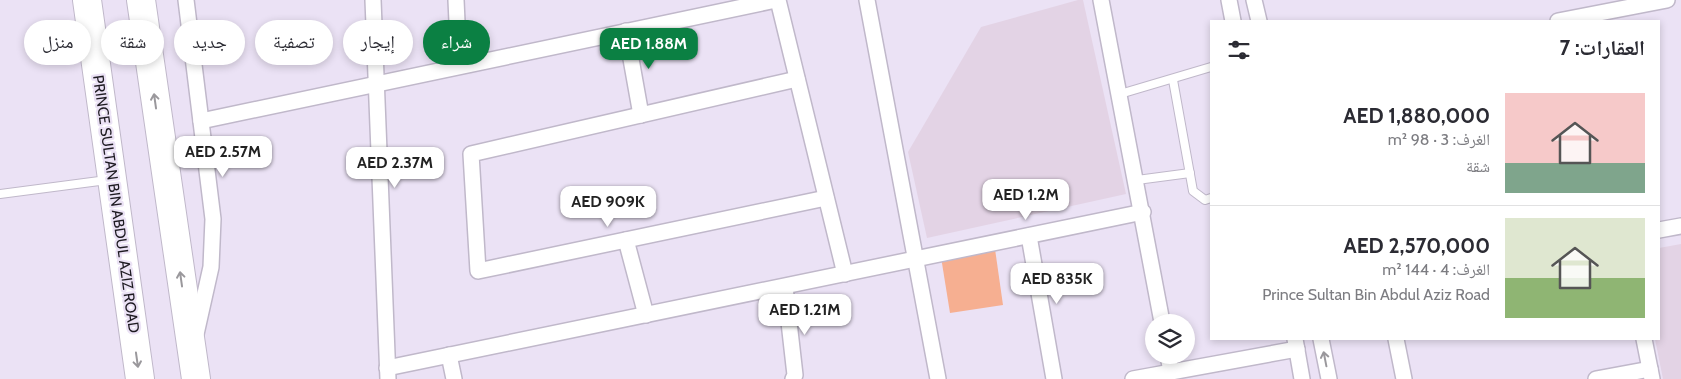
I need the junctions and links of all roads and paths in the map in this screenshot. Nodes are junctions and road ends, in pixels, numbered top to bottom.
1 (87, 0) edge
2 (100, 0) edge
3 (139, 0) edge
4 (186, 0) edge
5 (373, 0) edge
6 (456, 0) edge
7 (777, 0) edge
8 (867, 0) edge
9 (1101, 0) edge
10 (1229, 0) edge
11 (1254, 0) edge
12 (1667, 0) edge
13 (1233, 20) edge
14 (1258, 20) edge
15 (1563, 20) edge
16 (626, 31) junction
17 (458, 66) junction
18 (1210, 67) edge
19 (97, 68) junction
20 (798, 79) junction
21 (1172, 80) junction
22 (376, 84) junction
23 (1120, 94) junction
24 (642, 115) junction
25 (201, 121) junction
26 (1190, 173) junction
27 (112, 179) junction
28 (1137, 180) junction
29 (0, 194) edge
30 (826, 198) junction
31 (1210, 198) edge
32 (1142, 212) junction
33 (1681, 226) edge
34 (1660, 230) edge
35 (1029, 236) junction
36 (626, 240) junction
37 (916, 260) junction
38 (845, 274) junction
39 (785, 287) junction
40 (1161, 314) edge
41 (646, 315) junction
42 (1321, 340) edge
43 (1396, 340) edge
44 (1644, 340) edge
45 (1296, 344) edge
46 (192, 353) junction
47 (449, 355) junction
48 (1170, 364) edge
49 (1171, 372) junction
50 (1222, 372) edge
51 (388, 373) edge
52 (1651, 374) edge
53 (140, 379) edge
54 (196, 379) edge
55 (454, 379) edge
56 (793, 379) edge
57 (938, 379) edge
58 (1054, 379) edge
59 (1133, 379) edge
60 (1302, 379) edge
61 (1329, 379) edge
62 (1404, 379) edge
63 (1596, 379) edge

1 - 19 highway, PRINCE SULTAN BIN ABDUL AZIZ ROAD
2 - 19 highway
46 -> 3 highway
4 - 25 street
5 - 22 street
6 - 17 street
7 - 16 street
7 - 20 street
8 - 37 street
9 - 23 street
10 - 13 street
11 - 14 street
12 - 15 street
16 - 17 street
16 - 24 street
17 - 22 street
18 - 21 lane
19 - 27 highway, PRINCE SULTAN BIN ABDUL AZIZ ROAD
20 - 24 street
20 - 30 street
21 - 23 lane
21 - 26 lane
22 - 25 street
22 - 51 street
23 - 28 street
24 - 36 street
25 - 46 street
26 - 28 lane
26 - 31 lane
27 - 29 lane
27 -> 53 highway, PRINCE SULTAN BIN ABDUL AZIZ ROAD
28 - 32 street
30 - 36 street
30 - 38 street
32 - 35 street
32 - 40 street
33 - 34 street
35 - 37 street
35 - 58 street
36 - 41 street
37 - 38 street
37 - 57 street
38 - 39 street
39 - 41 street
39 - 56 street
41 - 47 street
61 -> 42 street
43 - 62 street
44 - 52 street
45 - 50 street
45 - 60 street
46 - 54 highway
47 - 51 street
47 - 55 street
48 - 49 street
49 - 50 street
49 - 59 street
52 - 63 street

